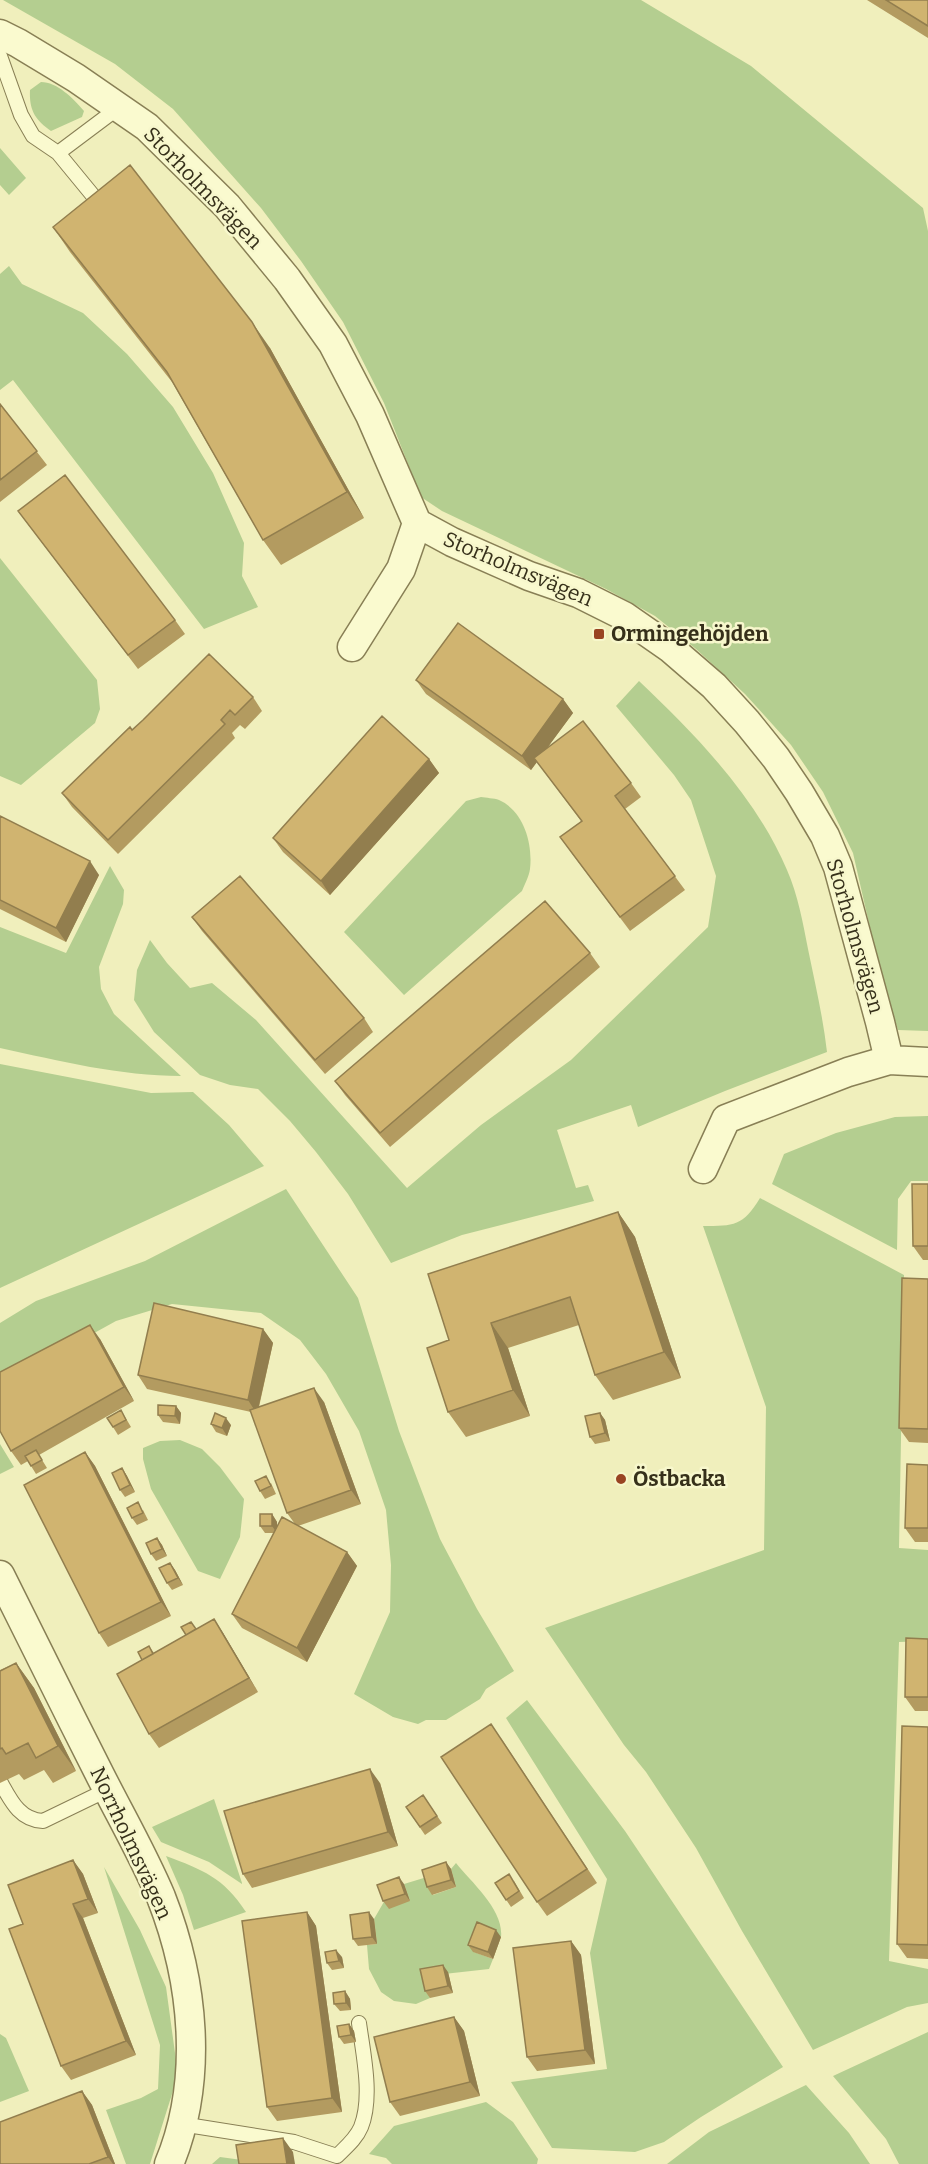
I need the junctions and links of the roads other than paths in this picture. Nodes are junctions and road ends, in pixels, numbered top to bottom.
1 (0, 34) edge
2 (0, 56) edge
3 (118, 108) junction
4 (58, 153) junction
5 (112, 219) edge
6 (417, 523) junction
7 (352, 647) dead end
8 (889, 1060) junction
9 (928, 1062) edge
10 (703, 1169) dead end
11 (0, 1575) edge
12 (2, 1783) dead end
13 (108, 1790) junction
14 (359, 2022) dead end
15 (181, 2124) junction
16 (337, 2160) edge
17 (169, 2164) edge

1 - 3 street, Storholmsvägen
2 - 4 lane
3 - 4 lane
3 - 6 street, Storholmsvägen
4 - 5 lane
6 - 7 street, Storholmsvägen
6 - 8 street, Storholmsvägen
8 - 9 street
8 - 10 street
11 - 13 street, Norrholmsvägen
12 - 13 lane
13 - 15 street, Norrholmsvägen
14 - 16 lane
15 - 16 lane
15 - 17 street, Norrholmsvägen

